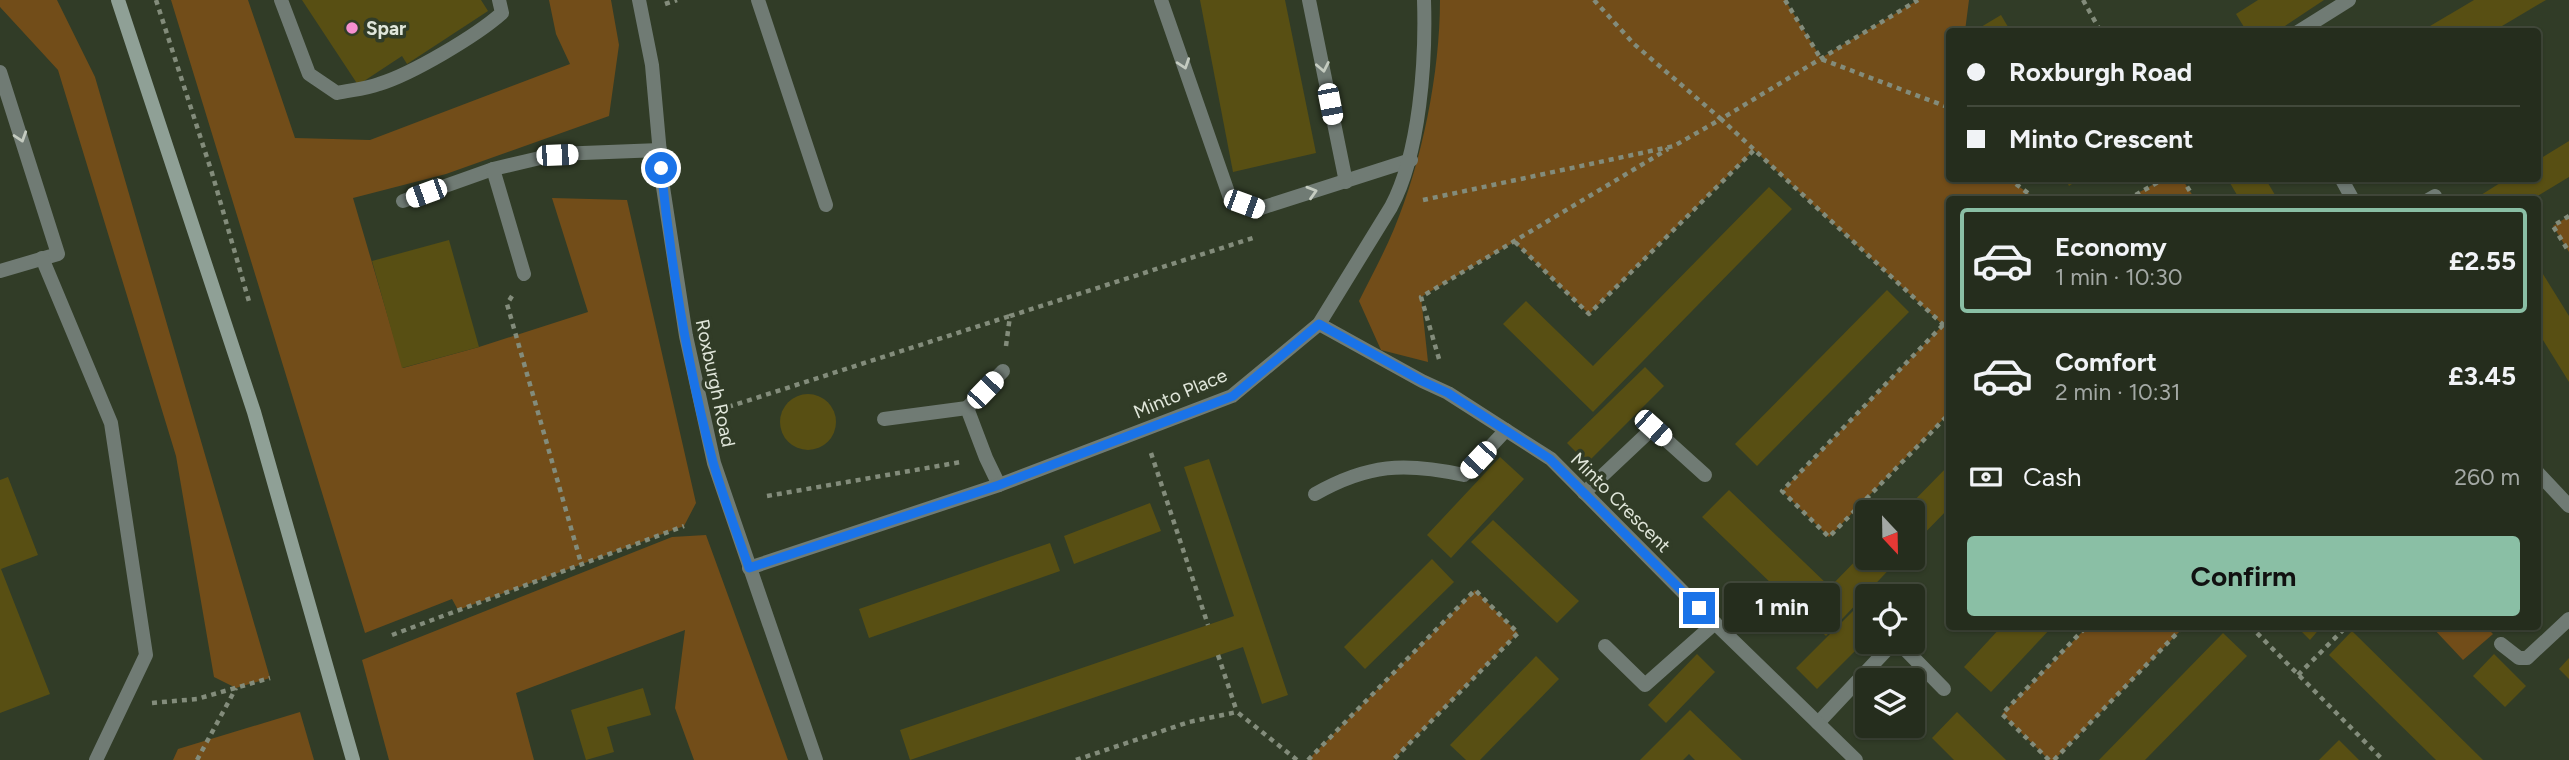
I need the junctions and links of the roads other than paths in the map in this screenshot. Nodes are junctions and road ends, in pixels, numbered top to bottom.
1 (118, 0) edge
2 (281, 0) edge
3 (499, 0) edge
4 (639, 0) edge
5 (758, 0) edge
6 (1161, 0) edge
7 (1309, 0) edge
8 (1424, 0) edge
9 (2349, 0) edge
10 (2304, 28) edge
11 (0, 72) edge
12 (660, 150) junction
13 (1411, 160) junction
14 (493, 169) junction
15 (1346, 182) junction
16 (403, 201) dead end
17 (826, 205) dead end
18 (42, 258) junction
19 (0, 271) edge
20 (524, 274) road end
21 (1319, 324) junction
22 (1003, 371) road end
23 (967, 408) junction
24 (884, 419) dead end
25 (1506, 430) junction
26 (1705, 475) dead end
27 (2541, 476) edge
28 (999, 485) junction
29 (1584, 493) junction
30 (1315, 494) dead end
31 (2569, 506) edge
32 (749, 568) junction
33 (2569, 618) edge
34 (1714, 623) junction
35 (2501, 644) dead end
36 (1605, 646) dead end
37 (1884, 654) edge
38 (1909, 654) edge
39 (1944, 688) dead end
40 (1818, 723) junction
41 (96, 760) edge
42 (353, 760) edge
43 (816, 760) edge
44 (1856, 760) edge

1 - 42 main road
2 - 3 street
4 - 12 street, Roxburgh Road
5 - 17 street
6 -> 15 street
7 -> 15 street
8 - 13 street, Minto Place
9 - 10 street
11 -> 18 street
12 - 14 street
12 - 32 street, Roxburgh Road
13 - 15 street
13 - 21 street, Minto Place
14 - 16 street
14 - 20 street
18 - 19 street
18 - 41 street
21 - 25 street, Minto Crescent
21 - 28 street, Minto Place
22 - 23 street
23 - 24 street
23 - 28 street
25 - 29 street, Minto Crescent
25 - 30 street
26 - 29 street
27 - 31 street
28 - 32 street, Minto Place
29 - 34 street, Minto Crescent
32 - 43 street, Roxburgh Road
33 - 35 street
34 - 36 street
34 - 40 street, Minto Crescent
37 - 40 street
38 - 39 street
40 - 44 street, Minto Crescent

